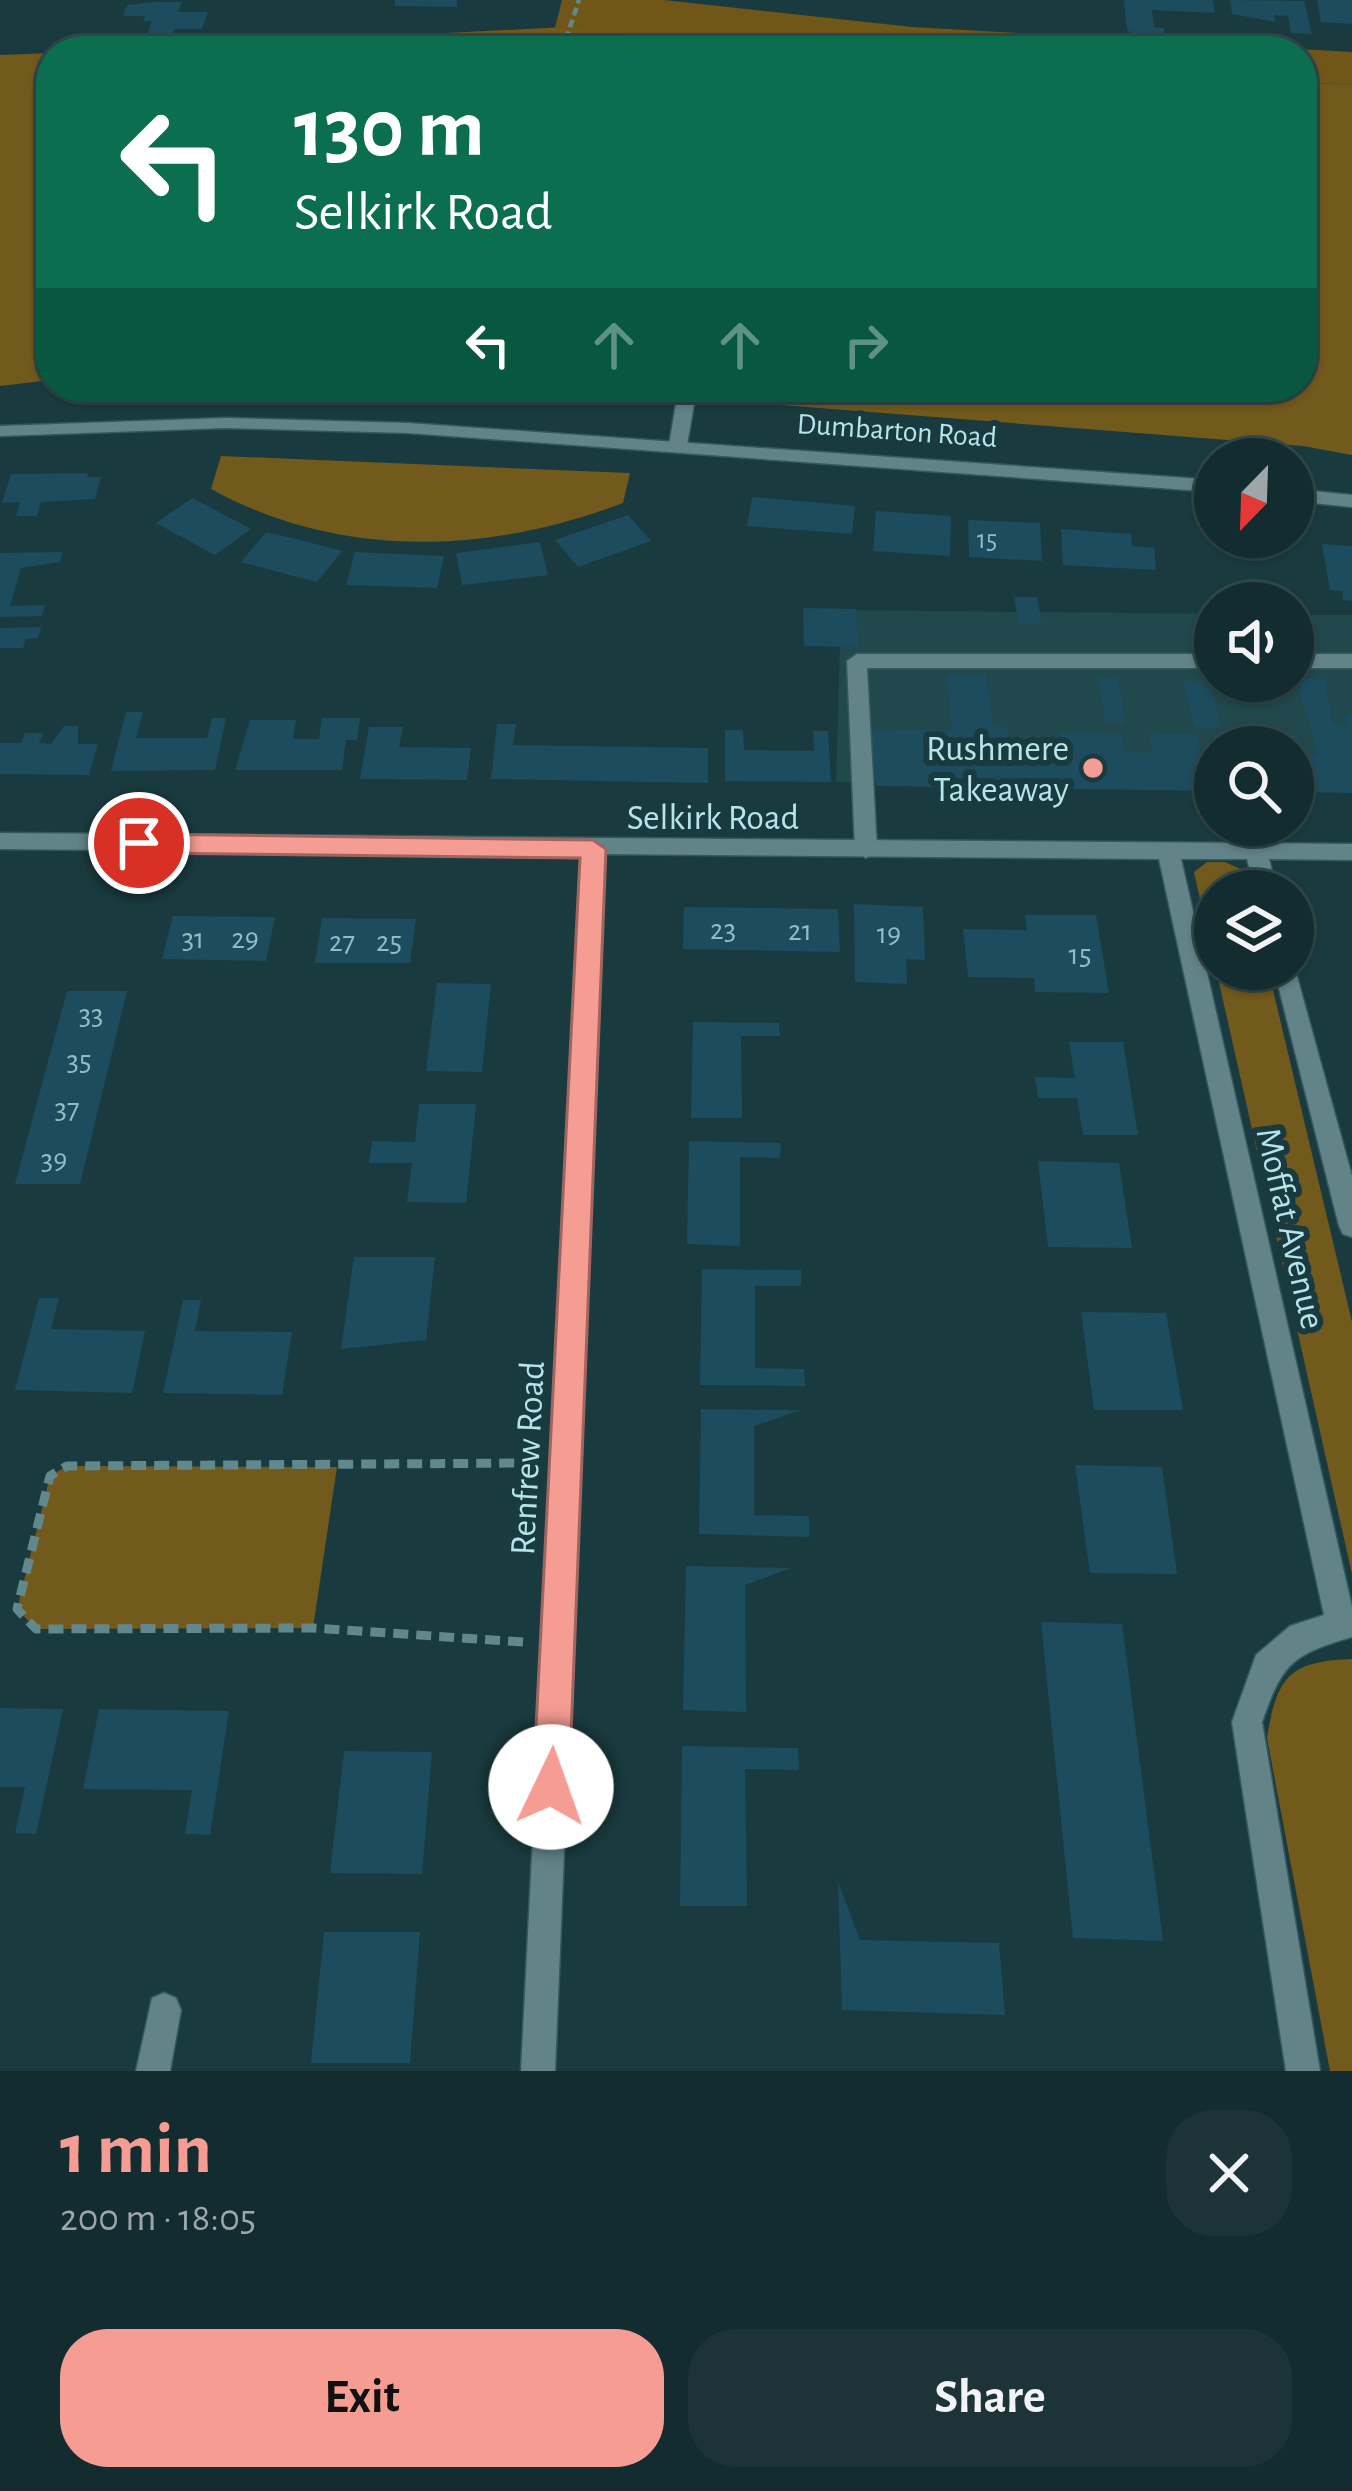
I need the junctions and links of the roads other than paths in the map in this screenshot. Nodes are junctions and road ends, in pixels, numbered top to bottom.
1 (685, 402) edge
2 (0, 431) edge
3 (678, 445) junction
4 (1194, 484) edge
5 (1314, 497) edge
6 (1352, 501) edge
7 (1194, 661) edge
8 (1314, 661) edge
9 (1352, 661) edge
10 (1, 845) edge
11 (593, 849) junction
12 (866, 850) junction
13 (1168, 851) junction
14 (1256, 851) junction
15 (1352, 852) edge
16 (1261, 870) edge
17 (1291, 990) edge
18 (1352, 1226) edge
19 (1346, 1622) edge
20 (164, 2010) dead end
21 (153, 2071) edge
22 (538, 2071) edge
23 (1303, 2071) edge

1 - 3 street
2 - 3 street, Dumbarton Road
3 - 4 street, Dumbarton Road
5 - 6 street
7 - 12 street
8 - 9 street
10 - 11 street, Selkirk Road
11 - 12 street, Selkirk Road
11 - 22 street, Renfrew Road
12 - 13 street, Selkirk Road
13 - 14 street, Selkirk Road
13 - 19 street, Moffat Avenue
14 - 15 street, Selkirk Road
14 - 16 street
17 - 18 street, Moffat Avenue
19 - 23 street, Moffat Avenue
20 - 21 street

